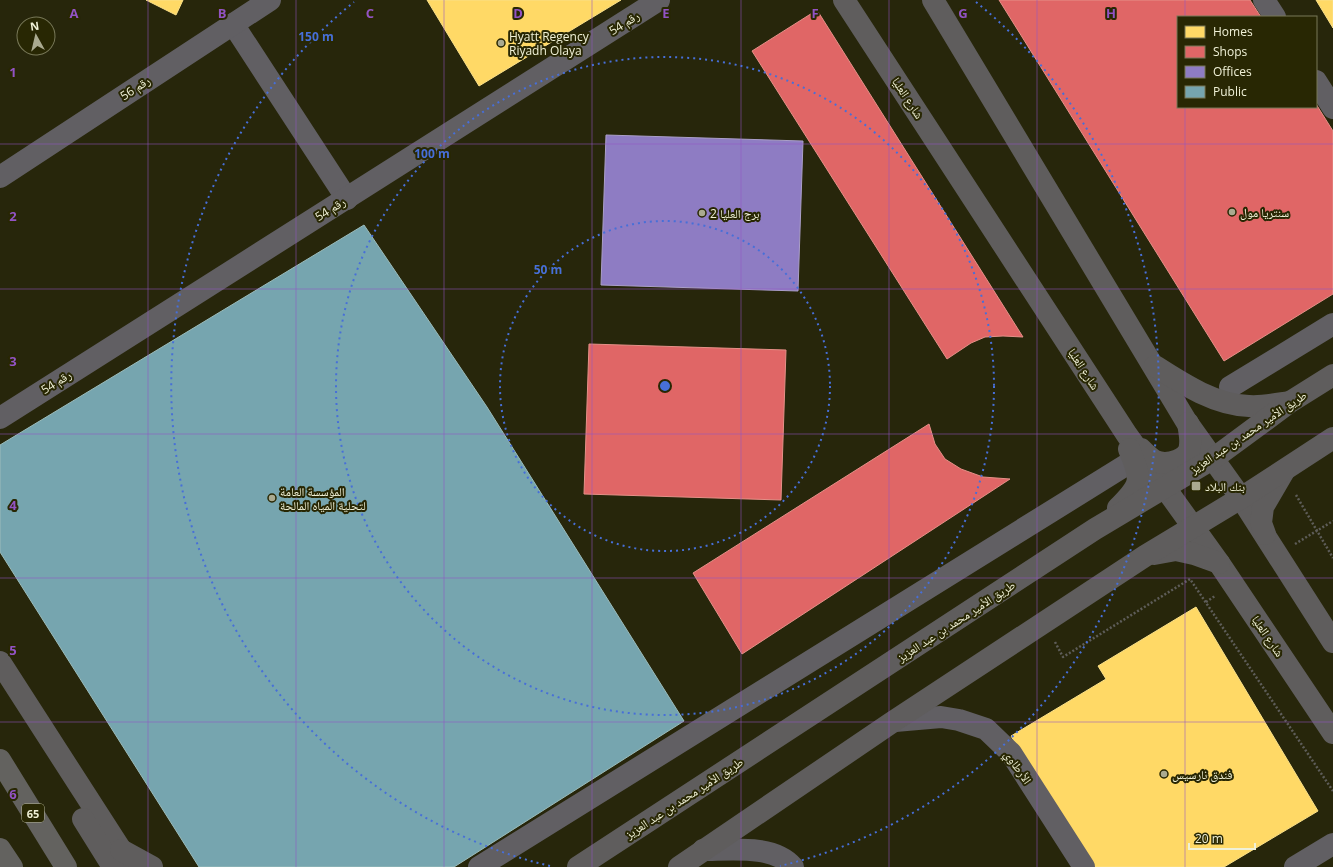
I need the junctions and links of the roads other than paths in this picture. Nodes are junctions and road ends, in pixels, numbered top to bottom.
1 (270, 0) edge
2 (659, 0) edge
3 (844, 0) edge
4 (933, 0) edge
5 (1264, 0) edge
6 (1274, 16) edge
7 (233, 24) junction
8 (1322, 79) edge
9 (1333, 108) edge
10 (0, 177) edge
11 (346, 199) junction
12 (1333, 324) edge
13 (1151, 363) junction
14 (1333, 375) edge
15 (1230, 387) dead end
16 (1290, 402) junction
17 (1114, 415) junction
18 (0, 418) edge
19 (1188, 423) junction
20 (1256, 429) junction
21 (1127, 435) junction
22 (1333, 438) edge
23 (1214, 458) junction
24 (1134, 460) junction
25 (1284, 469) junction
26 (1164, 487) junction
27 (1241, 498) junction
28 (1138, 504) junction
29 (1192, 527) junction
30 (1095, 529) junction
31 (1270, 544) junction
32 (1145, 556) junction
33 (1219, 563) junction
34 (1333, 642) edge
35 (0, 662) edge
36 (895, 721) junction
37 (1333, 733) edge
38 (0, 760) edge
39 (1333, 844) edge
40 (0, 849) edge
41 (703, 850) junction
42 (116, 858) edge
43 (12, 867) edge
44 (66, 867) edge
45 (132, 867) edge
46 (152, 867) edge
47 (479, 867) edge
48 (578, 867) edge
49 (678, 867) edge
50 (793, 867) edge
51 (1084, 867) edge
52 (1296, 867) edge

1 - 7 street, رقم 56
2 - 11 street, رقم 54
3 - 17 main road, شارع العليا
4 - 13 main road
5 - 6 street
7 - 10 street, رقم 56
7 - 11 street
8 - 9 street
11 - 18 street, رقم 54
12 - 15 street
13 - 16 main road
13 - 19 main road
14 - 16 main road, طريق الأمير محمد بن عبد العزيز
16 - 20 main road, طريق الأمير محمد بن عبد العزيز
17 - 21 main road, شارع العليا
17 - 24 main road
19 - 21 main road
19 - 23 main road
20 - 23 main road, طريق الأمير محمد بن عبد العزيز
20 - 25 main road
21 - 26 main road, شارع العليا
22 - 25 main road
23 - 26 main road, طريق الأمير محمد بن عبد العزيز
23 - 27 main road
24 - 30 main road
24 - 47 street
25 - 27 main road
25 - 31 main road
26 - 28 main road, طريق الأمير محمد بن عبد العزيز
26 - 29 main road, شارع العليا
27 - 29 main road
27 - 31 main road
28 - 30 main road, طريق الأمير محمد بن عبد العزيز
28 - 32 main road
29 - 32 main road
29 - 33 main road, شارع العليا
30 - 48 main road, طريق الأمير محمد بن عبد العزيز
31 - 33 main road
31 - 34 main road
32 - 33 main road
32 - 36 main road
33 - 37 main road, شارع العليا
35 - 42 main road
36 - 41 main road
36 - 51 street, الأرطاوي
38 - 44 highway, 65
39 - 52 street
40 - 43 highway
41 - 49 main road
41 - 50 street
42 - 45 main road
42 - 46 main road

